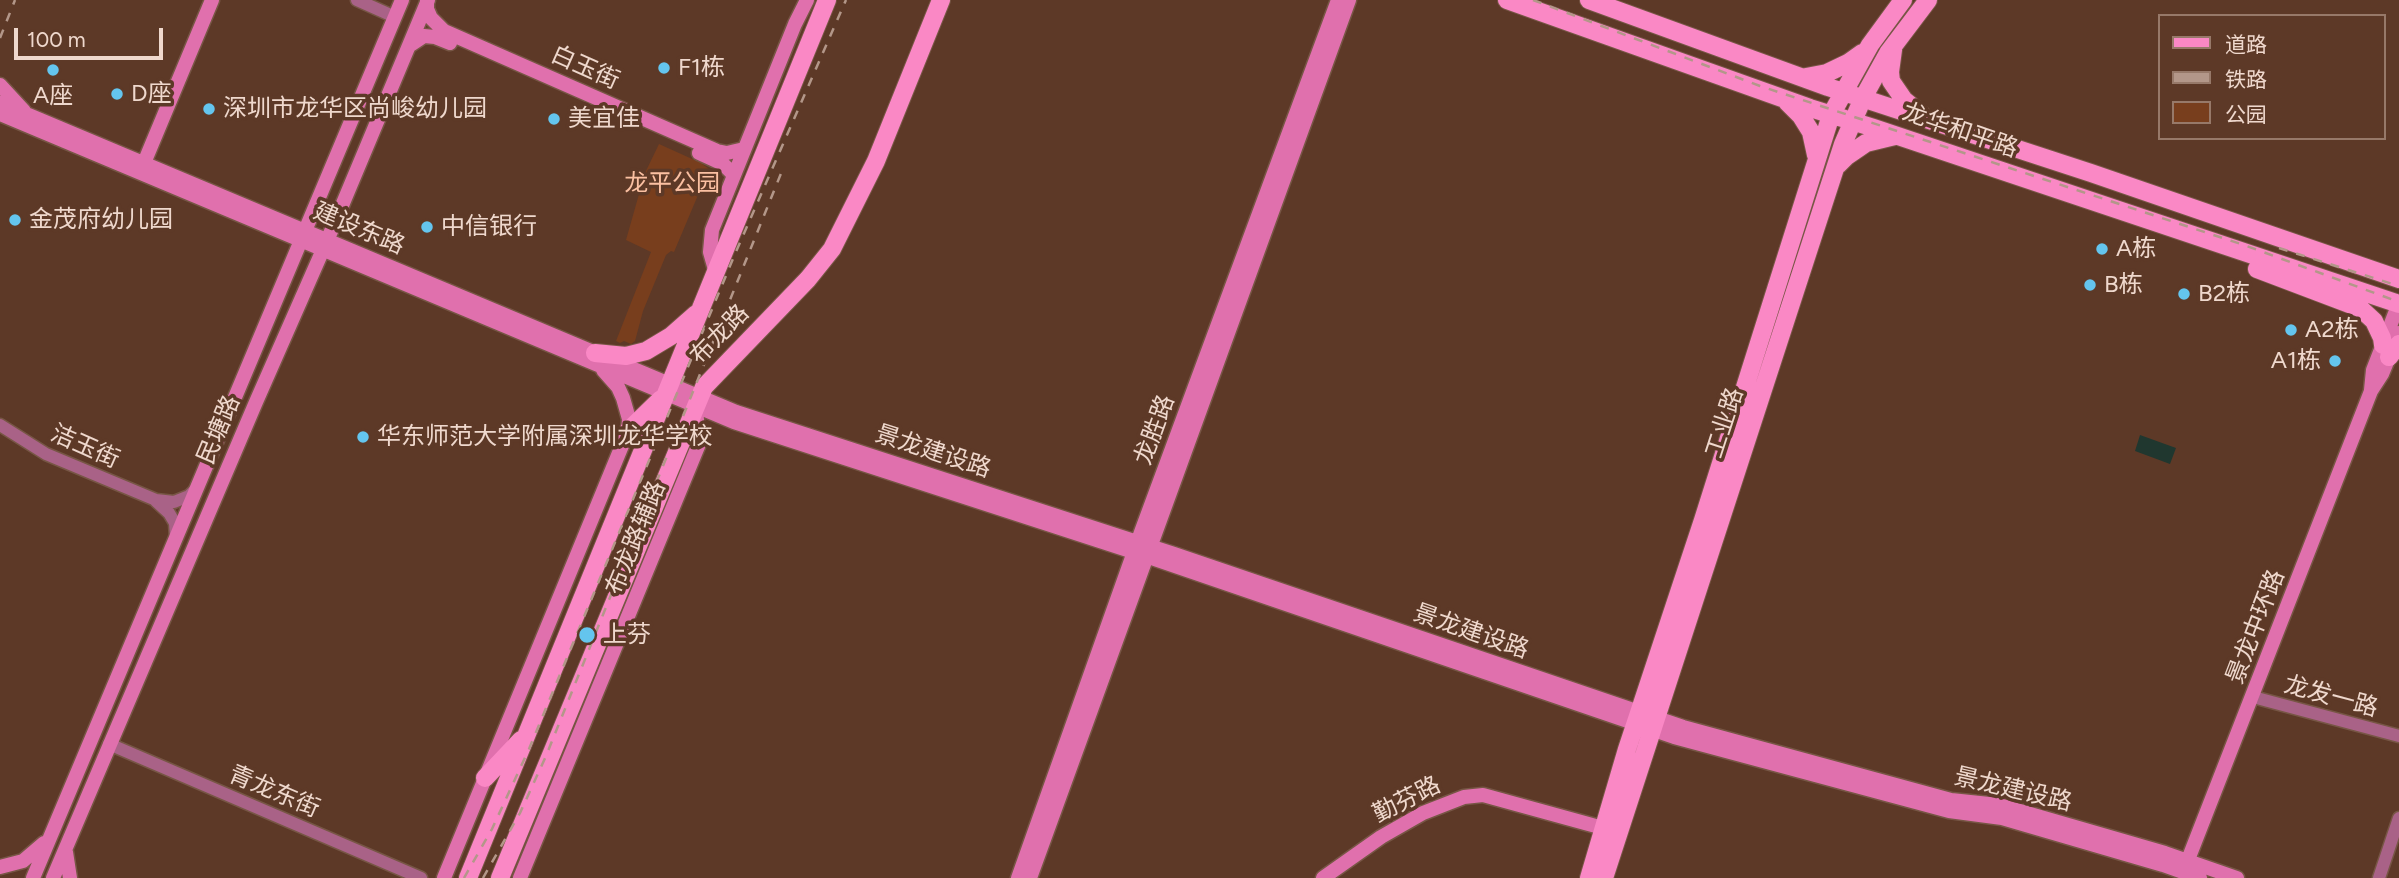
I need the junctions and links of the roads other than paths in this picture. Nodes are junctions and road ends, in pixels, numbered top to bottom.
1 (212, 0) edge
2 (357, 0) edge
3 (402, 0) edge
4 (428, 0) edge
5 (807, 0) edge
6 (827, 0) edge
7 (941, 0) edge
8 (1338, 0) edge
9 (1349, 0) edge
10 (1507, 0) edge
11 (1589, 0) edge
12 (1903, 0) edge
13 (1928, 0) edge
14 (395, 17) junction
15 (1898, 38) junction
16 (1870, 45) junction
17 (408, 47) junction
18 (1799, 76) junction
19 (0, 85) edge
20 (1842, 91) junction
21 (1782, 97) junction
22 (1863, 98) junction
23 (0, 103) edge
24 (0, 114) edge
25 (1831, 115) junction
26 (30, 120) junction
27 (1930, 120) junction
28 (1852, 121) junction
29 (0, 126) edge
30 (1895, 136) junction
31 (744, 149) junction
32 (144, 163) junction
33 (1816, 163) junction
34 (733, 174) junction
35 (1833, 174) junction
36 (2129, 213) junction
37 (304, 236) junction
38 (325, 245) junction
39 (716, 273) junction
40 (2399, 279) edge
41 (2399, 304) edge
42 (701, 309) junction
43 (2399, 333) edge
44 (2390, 349) edge
45 (597, 360) junction
46 (668, 389) junction
47 (698, 401) junction
48 (0, 425) edge
49 (628, 431) junction
50 (200, 485) junction
51 (156, 500) junction
52 (175, 542) junction
53 (1142, 549) junction
54 (2253, 697) junction
55 (1646, 721) junction
56 (528, 732) junction
57 (2399, 736) edge
58 (109, 744) junction
59 (485, 778) junction
60 (2399, 818) edge
61 (1604, 828) junction
62 (51, 834) junction
63 (68, 842) junction
64 (0, 867) edge
65 (2184, 871) edge
66 (33, 878) edge
67 (53, 878) edge
68 (71, 878) edge
69 (421, 878) edge
70 (444, 878) edge
71 (468, 878) edge
72 (500, 878) edge
73 (520, 878) edge
74 (1018, 878) edge
75 (1030, 878) edge
76 (1323, 878) edge
77 (1589, 878) edge
78 (1604, 878) edge
79 (2200, 878) edge
80 (2237, 878) edge
81 (2379, 878) edge

1 - 32 main road
2 - 14 street
3 - 14 main road, 民塘路
4 - 17 main road, 民塘路
4 - 31 main road, 白玉街
5 - 31 main road
6 - 39 main road, 布龙路
7 - 47 main road, 布龙路
8 - 53 main road, 龙胜路
9 - 53 main road, 龙胜路
10 - 21 main road, 龙华和平路
11 - 18 main road, 龙华和平路
12 - 16 main road, 工业路
13 - 15 main road, 工业路
14 - 37 main road, 民塘路
15 - 22 main road, 工业路
15 - 27 main road
16 - 18 main road
16 - 20 main road, 工业路
17 - 34 main road, 白玉街
17 - 38 main road, 民塘路
18 - 20 main road, 龙华和平路
19 - 26 main road
20 - 22 main road, 龙华和平路
20 - 25 main road, 工业路
21 - 25 main road, 龙华和平路
21 - 33 main road
22 - 27 main road, 龙华和平路
22 - 28 main road, 工业路
23 - 26 main road, 建设东路
24 - 26 main road, 建设东路
25 - 28 main road, 龙华和平路
25 - 33 main road, 工业路
26 - 29 main road
26 - 32 main road, 建设东路
26 - 37 main road, 建设东路
27 - 40 main road, 龙华和平路
28 - 30 main road, 龙华和平路
28 - 35 main road, 工业路
30 - 35 main road
30 - 36 main road, 龙华和平路
31 - 34 main road
32 - 37 main road, 建设东路
33 - 55 main road, 工业路
34 - 39 main road
35 - 55 main road, 工业路
36 - 41 main road, 龙华和平路
36 - 44 main road
37 - 38 main road, 建设东路
37 - 50 main road, 民塘路
38 - 45 main road, 建设东路
38 - 58 main road, 民塘路
39 - 42 main road, 布龙路
41 - 44 main road, 景龙中环路
42 - 45 main road
42 - 46 main road, 布龙路
43 - 44 main road, 景龙中环路
44 - 54 main road, 景龙中环路
45 - 46 main road, 建设东路
45 - 49 main road
46 - 47 main road, 建设东路
46 - 49 main road
46 - 56 main road, 布龙路
47 - 53 main road, 景龙建设路
47 - 72 main road, 布龙路
47 - 73 main road, 布龙路辅路
48 - 51 street, 洁玉街
49 - 59 main road, 布龙路辅路
50 - 51 street
50 - 52 main road, 民塘路
51 - 52 street
52 - 62 main road, 民塘路
53 - 55 main road, 景龙建设路
53 - 74 main road, 龙胜路
53 - 75 main road, 龙胜路
54 - 57 street, 龙发一路
54 - 65 main road, 景龙中环路
55 - 61 main road, 工业路
55 - 65 main road, 景龙建设路
55 - 78 main road, 工业路
56 - 59 main road
56 - 71 main road, 布龙路
58 - 63 main road, 民塘路
58 - 69 street, 青龙东街
59 - 70 main road, 布龙路辅路
60 - 81 street
61 - 76 main road, 勤芬路
61 - 77 main road, 工业路
62 - 64 main road
62 - 66 main road, 民塘路
63 - 67 main road, 民塘路
63 - 68 main road
65 - 79 main road, 景龙建设路
65 - 80 main road, 景龙建设路

